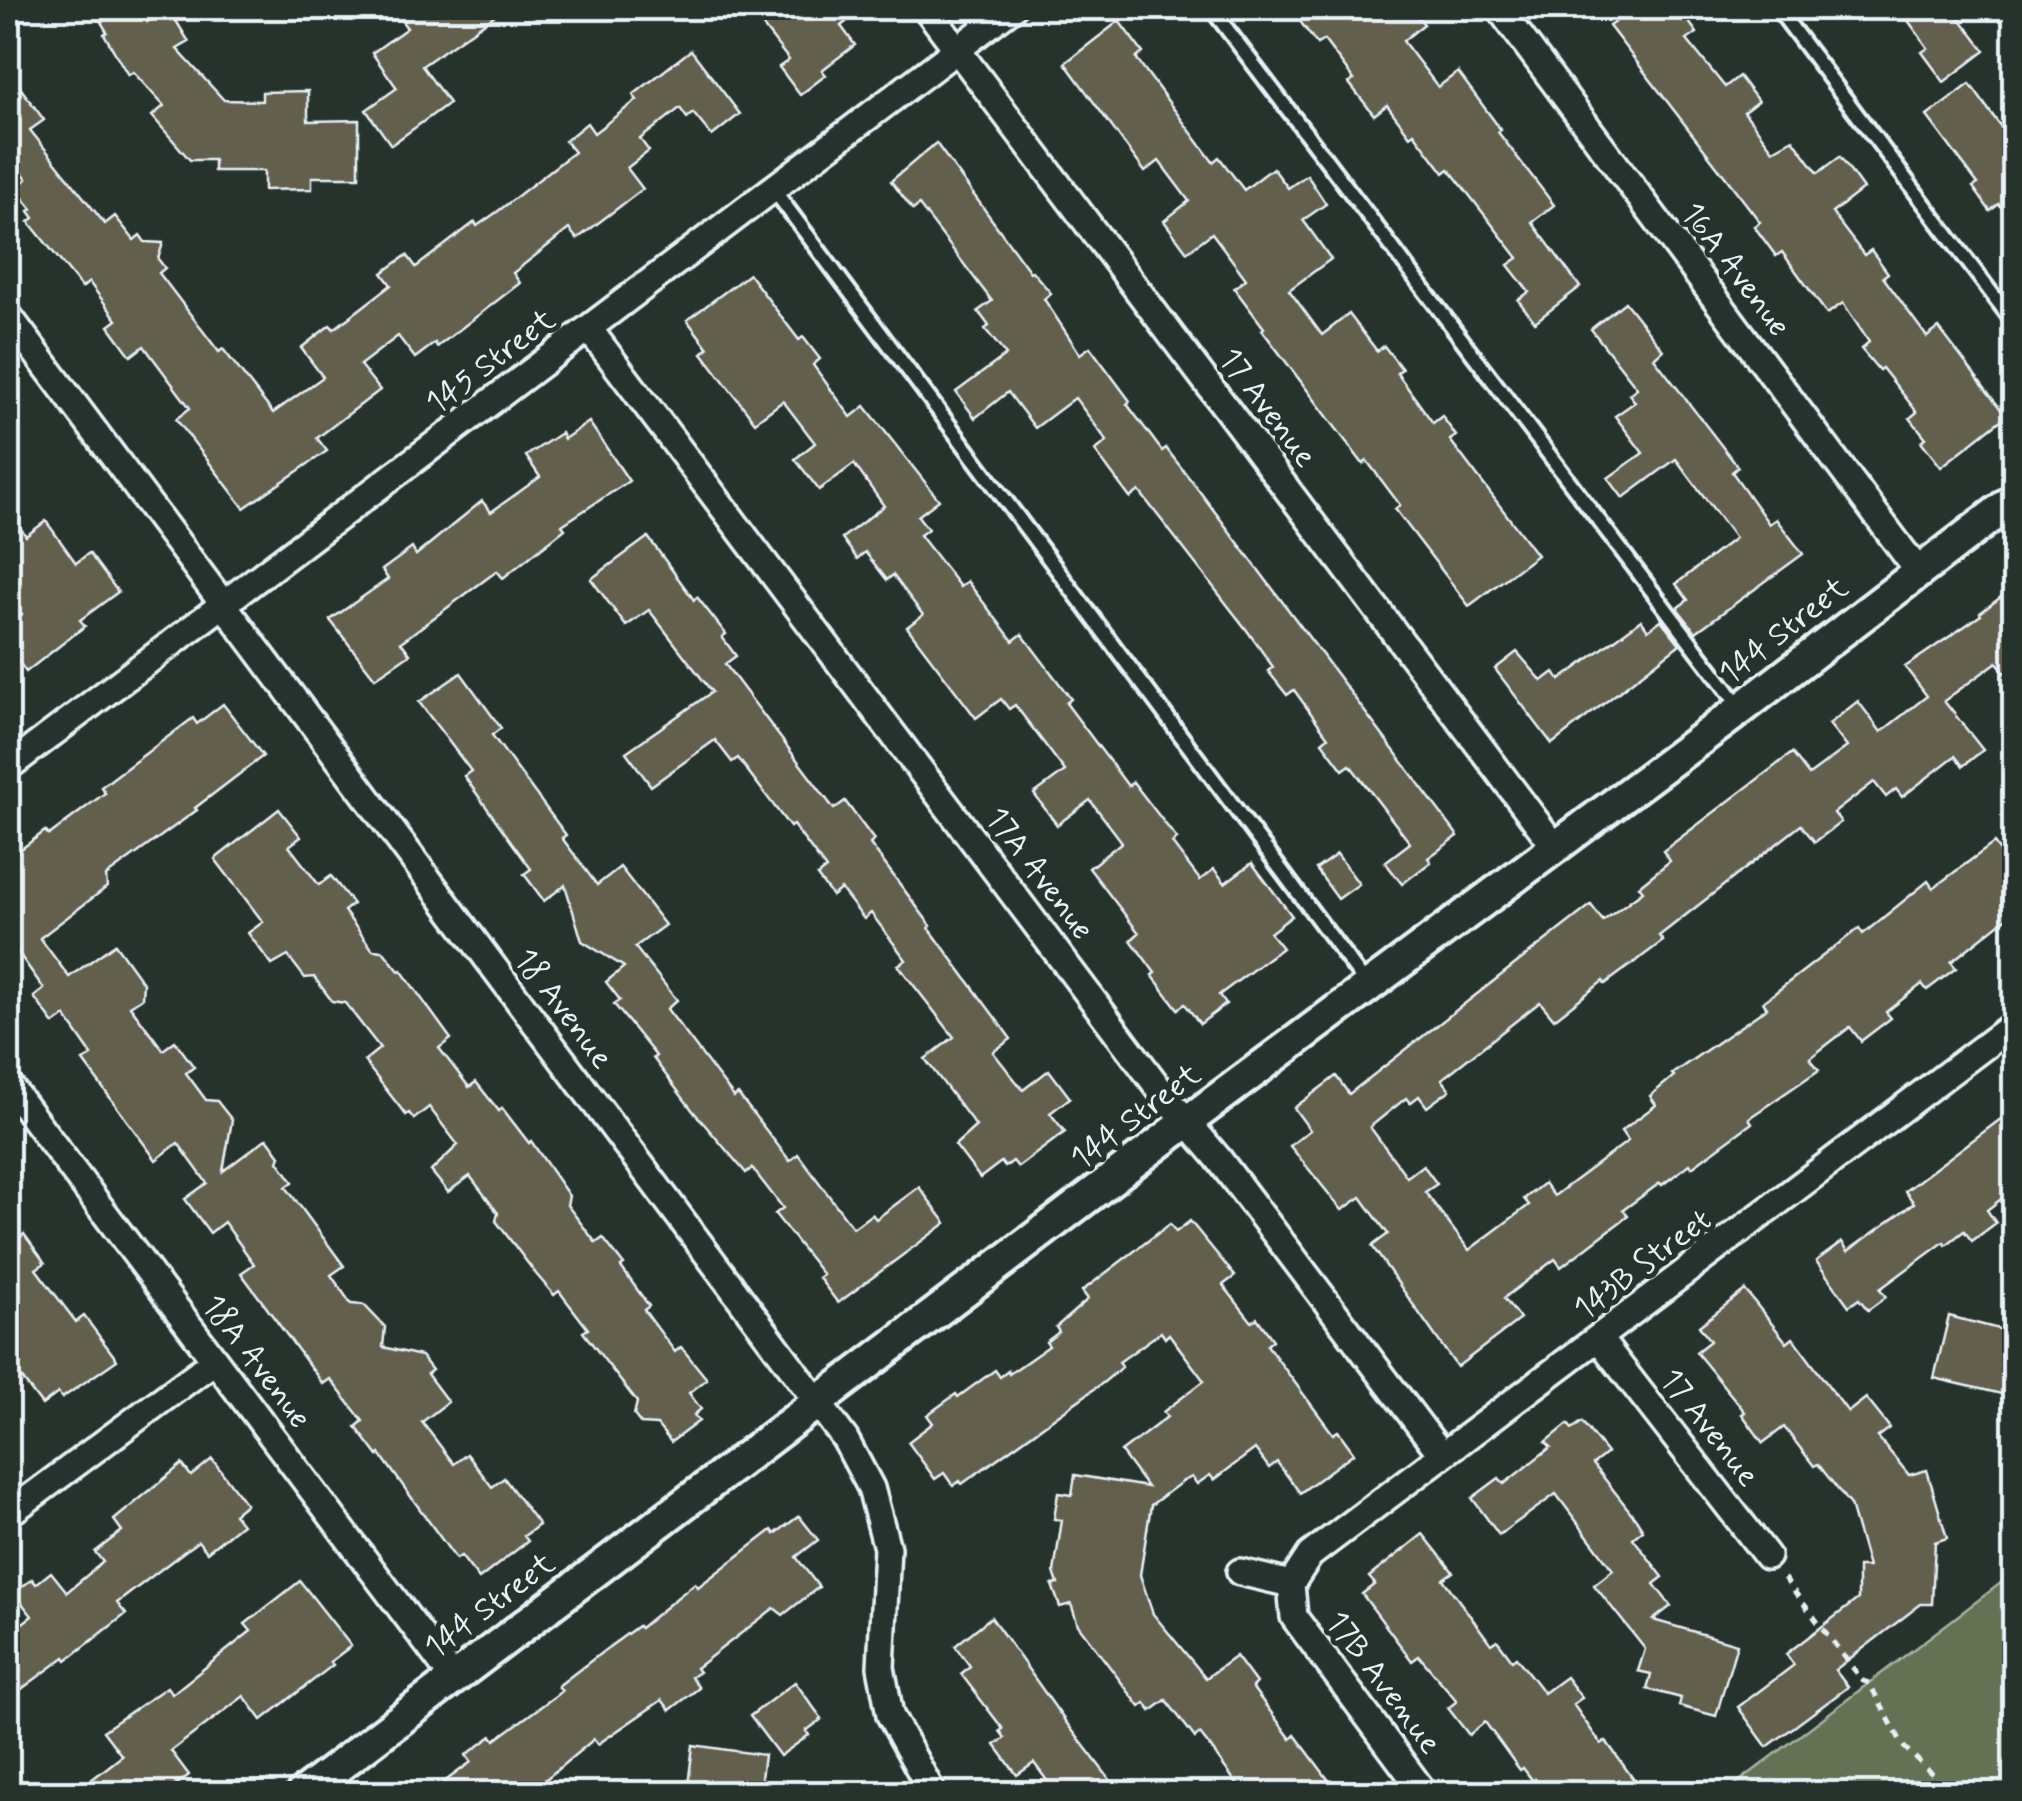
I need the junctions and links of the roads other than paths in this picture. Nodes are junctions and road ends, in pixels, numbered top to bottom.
1 (926, 8) edge
2 (1012, 8) edge
3 (1210, 8) edge
4 (1499, 8) edge
5 (1777, 8) edge
6 (958, 50) junction
7 (774, 190) junction
8 (8, 315) edge
9 (2014, 323) edge
10 (589, 329) junction
11 (2014, 499) edge
12 (1918, 571) junction
13 (223, 605) junction
14 (1742, 709) junction
15 (8, 767) edge
16 (1556, 848) junction
17 (1370, 989) junction
18 (2014, 1024) edge
19 (8, 1084) edge
20 (1188, 1121) junction
21 (1599, 1339) junction
22 (214, 1361) junction
23 (817, 1402) junction
24 (1442, 1455) junction
25 (8, 1514) edge
26 (1767, 1556) road end
27 (1240, 1572) dead end
28 (1291, 1584) junction
29 (453, 1678) junction
30 (924, 1790) edge
31 (302, 1794) edge
32 (1425, 1794) edge

1 - 6 street, 17 Avenue
2 - 6 street, 145 Street
3 - 14 lane
4 - 12 street, 16A Avenue
5 - 9 lane
6 - 7 street, 145 Street
6 - 16 street, 17 Avenue
7 - 10 street, 145 Street
7 - 17 lane
8 - 13 street, 18 Avenue
10 - 13 street, 145 Street
10 - 20 street, 17A Avenue
11 - 12 street, 144 Street
12 - 14 street, 144 Street
13 - 15 street, 145 Street
13 - 23 street, 18 Avenue
14 - 16 street, 144 Street
16 - 17 street, 144 Street
17 - 20 street, 144 Street
18 - 21 street, 143B Street
19 - 22 street, 18A Avenue
20 - 23 street, 144 Street
20 - 24 street, 17A Avenue
21 - 24 street, 143B Street
21 - 26 street, 17 Avenue
22 - 25 street
22 - 29 street, 18A Avenue
23 - 29 street, 144 Street
23 - 30 street, 18 Avenue
24 - 28 street, 143B Street
27 - 28 street
28 - 32 street, 17B Avenue
29 - 31 street, 144 Street

